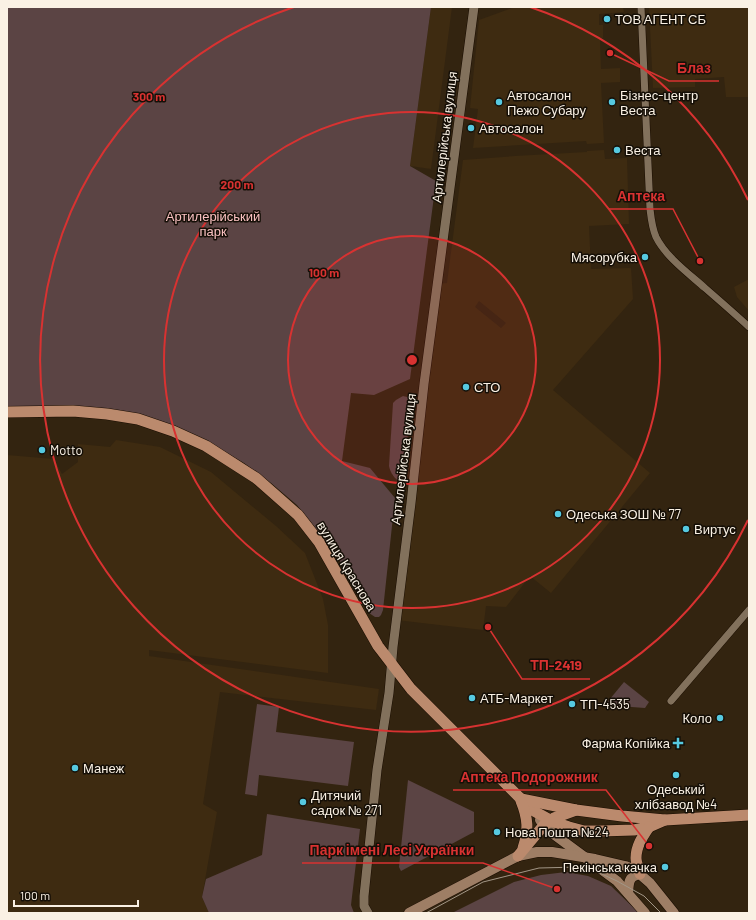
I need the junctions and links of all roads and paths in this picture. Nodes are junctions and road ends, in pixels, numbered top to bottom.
1 (474, 7) edge
2 (641, 7) edge
3 (749, 327) edge
4 (7, 412) edge
5 (749, 610) edge
6 (391, 664) junction
7 (670, 701) dead end
8 (520, 798) junction
9 (576, 810) junction
10 (749, 815) edge
11 (665, 820) junction
12 (547, 823) junction
13 (649, 827) junction
14 (520, 853) junction
15 (585, 858) junction
16 (640, 874) junction
17 (628, 893) junction
18 (368, 913) edge
19 (409, 913) edge
20 (645, 913) edge
21 (674, 913) edge

1 - 6 street, Артилерійська вулиця
2 - 3 street
4 - 6 main road, вулиця Краснова
5 - 7 street
6 - 8 main road, вулиця Краснова
6 - 18 street, Артилерійська вулиця
8 - 9 main road
8 - 12 main road, вулиця Краснова
8 - 14 main road
9 - 11 main road
9 - 12 main road
10 - 11 main road
11 - 13 main road, вулиця Краснова
12 - 13 main road, вулиця Краснова
12 - 14 main road
12 - 15 main road
13 - 16 main road
14 - 15 main road
14 - 19 main road
15 - 16 main road
15 - 17 main road
16 - 17 main road
16 - 21 main road
17 - 20 main road

